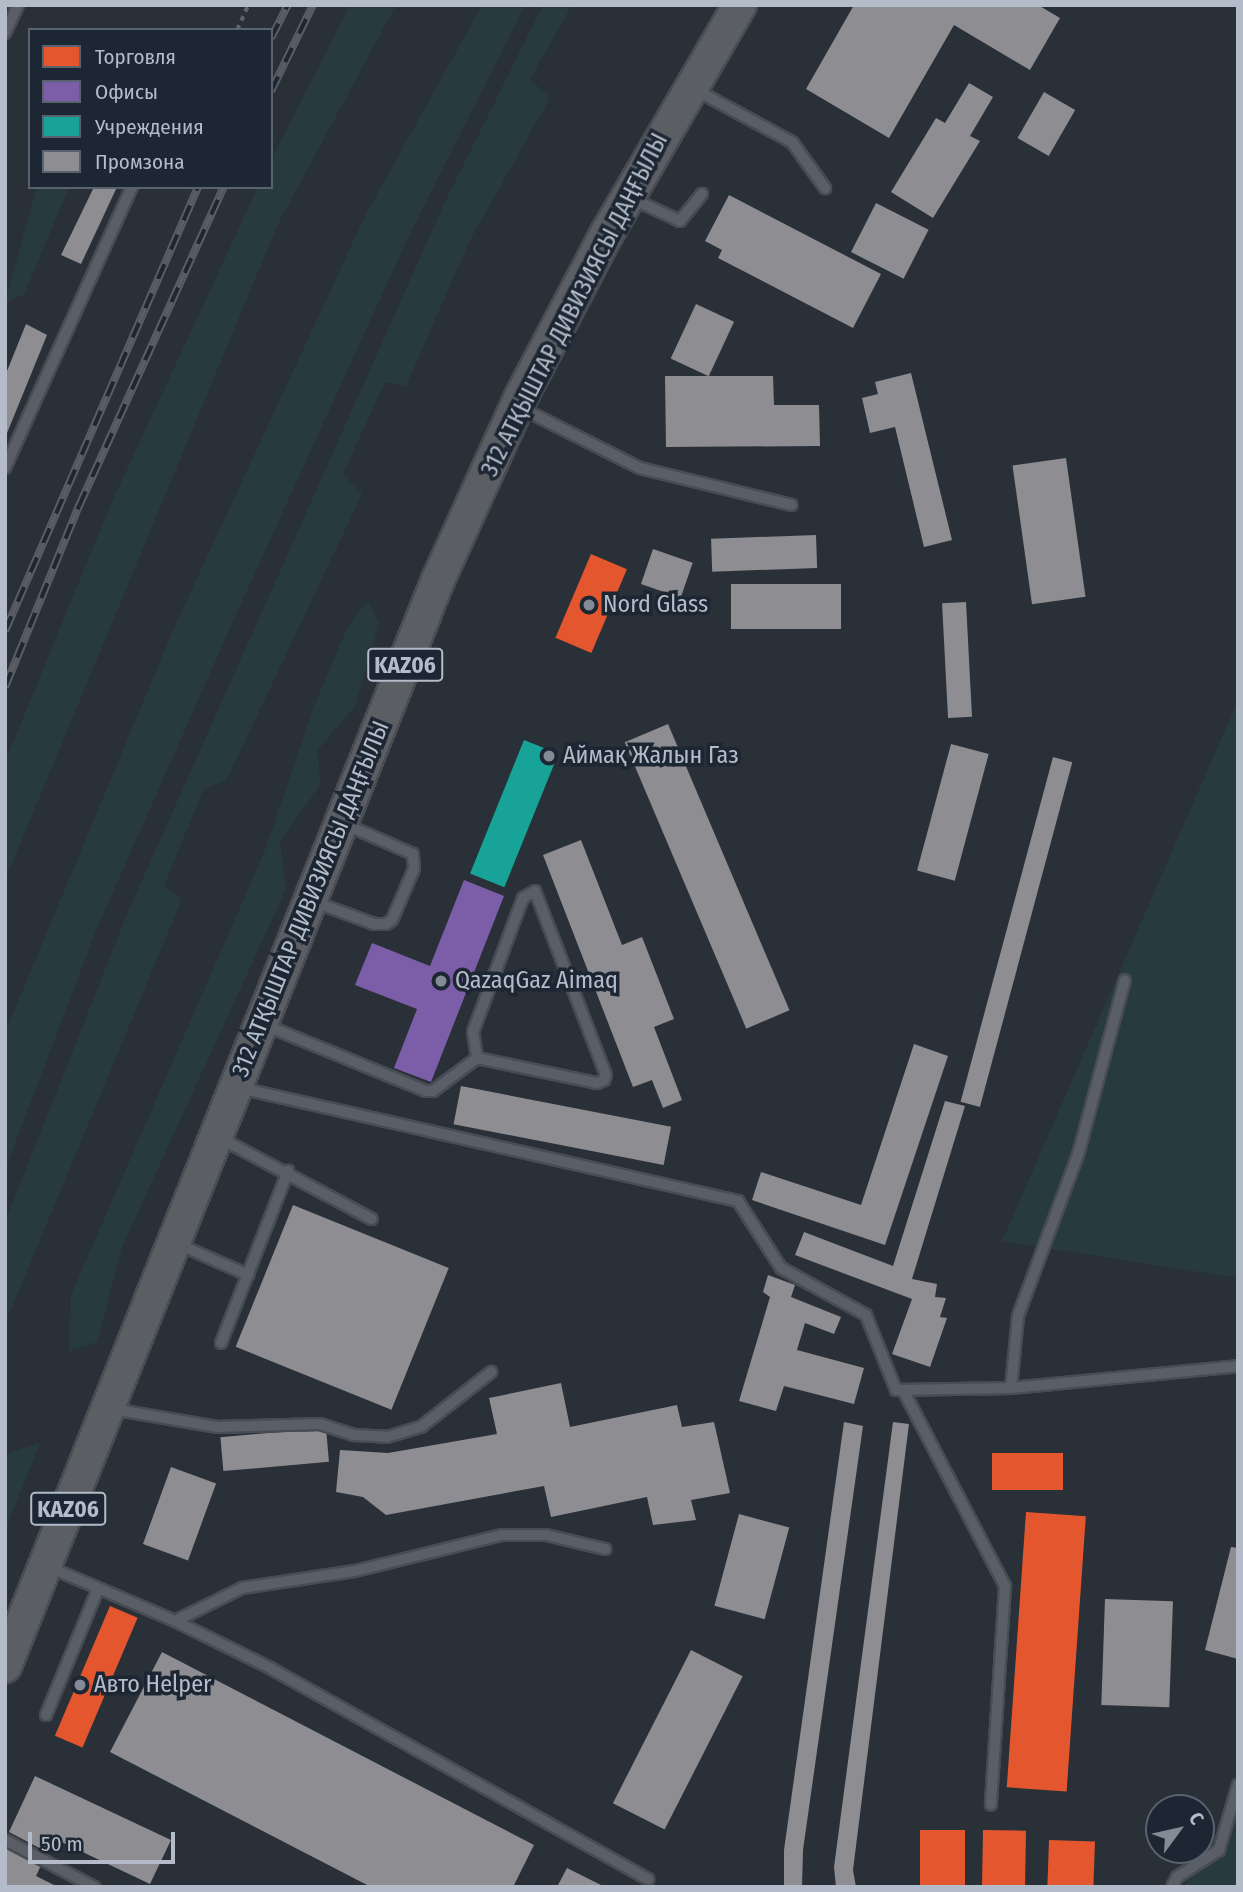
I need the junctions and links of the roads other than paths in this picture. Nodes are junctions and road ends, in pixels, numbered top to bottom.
1 (18, 5) edge
2 (740, 5) edge
3 (5, 33) edge
4 (690, 88) junction
5 (825, 188) dead end
6 (131, 189) edge
7 (702, 194) dead end
8 (628, 196) junction
9 (517, 406) junction
10 (5, 468) edge
11 (792, 505) dead end
12 (342, 823) junction
13 (311, 901) junction
14 (1125, 980) dead end
15 (261, 1024) junction
16 (477, 1058) junction
17 (236, 1087) junction
18 (216, 1136) junction
19 (288, 1171) junction
20 (372, 1219) dead end
21 (174, 1242) junction
22 (248, 1275) junction
23 (221, 1342) dead end
24 (1238, 1366) edge
25 (491, 1372) dead end
26 (1011, 1388) junction
27 (903, 1390) junction
28 (108, 1409) junction
29 (605, 1549) dead end
30 (45, 1565) junction
31 (98, 1588) junction
32 (175, 1621) junction
33 (5, 1666) edge
34 (46, 1715) dead end
35 (1238, 1785) edge
36 (991, 1805) dead end
37 (5, 1840) edge
38 (648, 1879) dead end
39 (94, 1887) edge
40 (1172, 1887) edge

1 - 3 lane
2 - 4 highway, 312 АТҚЫШТАР ДИВИЗИЯСЫ ДАҢҒЫЛЫ / KАZ06
4 - 5 lane
4 - 8 highway, 312 АТҚЫШТАР ДИВИЗИЯСЫ ДАҢҒЫЛЫ / KАZ06
6 - 10 lane
7 - 8 lane
8 - 9 highway, 312 АТҚЫШТАР ДИВИЗИЯСЫ ДАҢҒЫЛЫ / KАZ06
9 - 11 lane
9 - 12 highway, 312 АТҚЫШТАР ДИВИЗИЯСЫ ДАҢҒЫЛЫ / KАZ06
12 - 13 highway, 312 АТҚЫШТАР ДИВИЗИЯСЫ ДАҢҒЫЛЫ / KАZ06
12 - 13 lane
13 - 15 highway, 312 АТҚЫШТАР ДИВИЗИЯСЫ ДАҢҒЫЛЫ / KАZ06
14 - 26 lane
15 - 16 lane
15 - 17 highway, 312 АТҚЫШТАР ДИВИЗИЯСЫ ДАҢҒЫЛЫ / KАZ06
16 - 16 lane
17 - 18 highway, 312 АТҚЫШТАР ДИВИЗИЯСЫ ДАҢҒЫЛЫ / KАZ06
17 - 27 lane
18 - 19 lane
18 - 21 highway, 312 АТҚЫШТАР ДИВИЗИЯСЫ ДАҢҒЫЛЫ / KАZ06
19 - 20 lane
19 - 22 lane
21 - 22 lane
21 - 28 highway, 312 АТҚЫШТАР ДИВИЗИЯСЫ ДАҢҒЫЛЫ / KАZ06
22 - 23 lane
24 - 26 lane
25 - 28 lane
26 - 27 lane
27 - 36 lane
28 - 30 highway, 312 АТҚЫШТАР ДИВИЗИЯСЫ ДАҢҒЫЛЫ / KАZ06
29 - 32 lane
30 - 31 lane
30 - 33 highway, 312 АТҚЫШТАР ДИВИЗИЯСЫ ДАҢҒЫЛЫ / KАZ06
31 - 32 lane
31 - 34 lane
32 - 38 lane
35 - 40 lane
37 - 39 lane

